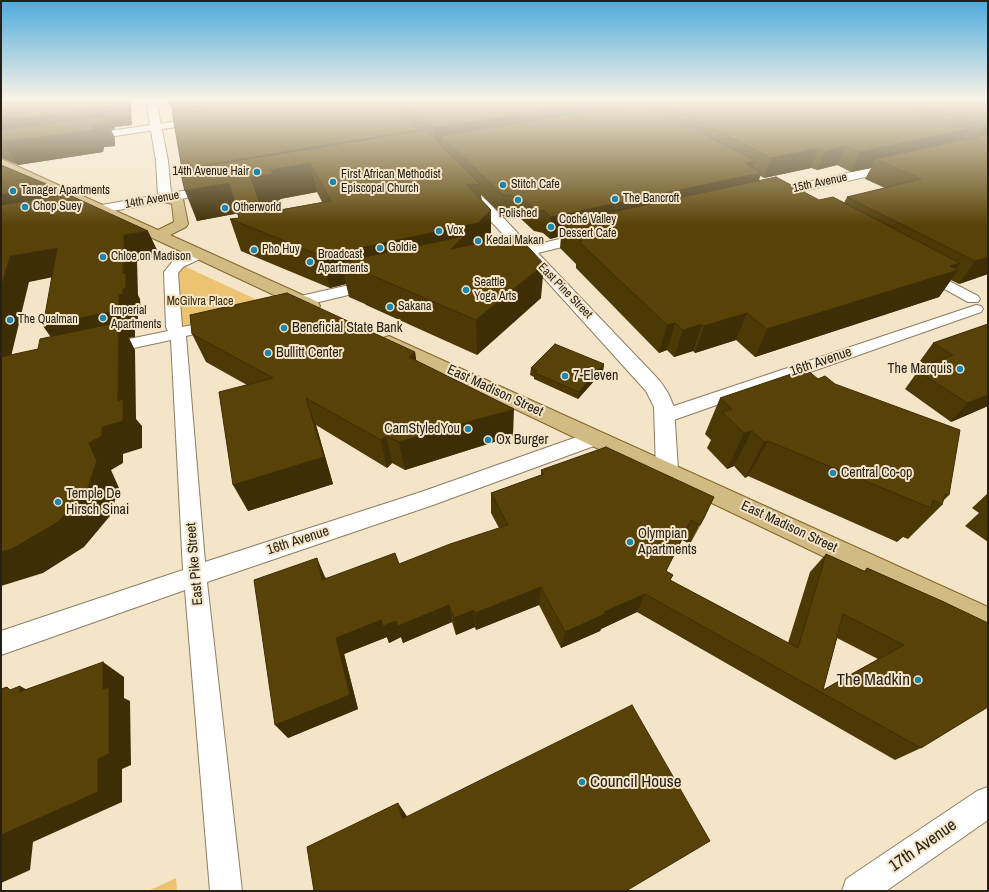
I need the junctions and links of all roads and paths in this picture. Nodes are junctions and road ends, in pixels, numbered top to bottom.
1 (158, 142) edge
2 (1, 163) edge
3 (911, 163) edge
4 (461, 182) edge
5 (229, 187) edge
6 (772, 189) junction
7 (165, 198) junction
8 (751, 198) edge
9 (793, 200) edge
10 (101, 209) junction
11 (63, 216) edge
12 (600, 233) edge
13 (159, 235) junction
14 (527, 251) junction
15 (198, 254) junction
16 (490, 259) edge
17 (916, 268) edge
18 (390, 282) edge
19 (302, 301) junction
20 (981, 305) edge
21 (331, 315) edge
22 (232, 322) edge
23 (178, 334) junction
24 (374, 335) edge
25 (91, 352) edge
26 (665, 416) junction
27 (595, 438) junction
28 (667, 470) junction
29 (195, 576) junction
30 (988, 621) edge
31 (1, 643) edge
32 (988, 802) edge
33 (226, 891) edge
34 (858, 891) edge

1 - 7 main road
2 - 10 main road
3 - 6 main road, 15th Avenue
4 - 14 main road, East Pine Street
5 - 7 main road, 14th Avenue
6 - 8 main road, 15th Avenue
6 - 9 street
7 - 10 main road, 14th Avenue
7 - 13 main road
10 - 11 main road, 14th Avenue
10 - 13 main road
12 - 14 main road
13 - 15 main road
14 - 16 main road
14 - 26 main road, East Pine Street
15 - 19 main road
15 - 23 street, East Pike Street
17 - 20 street
18 - 19 main road
19 - 21 main road
20 - 26 street, 16th Avenue
22 - 23 street
23 - 25 street
23 - 29 street, East Pike Street
24 - 27 main road, East Madison Street
26 - 28 main road, East Pine Street
27 - 28 main road, East Madison Street
27 - 29 street, 16th Avenue
28 - 30 main road, East Madison Street
29 - 31 street, 16th Avenue
29 - 33 street, East Pike Street
32 - 34 street, 17th Avenue

